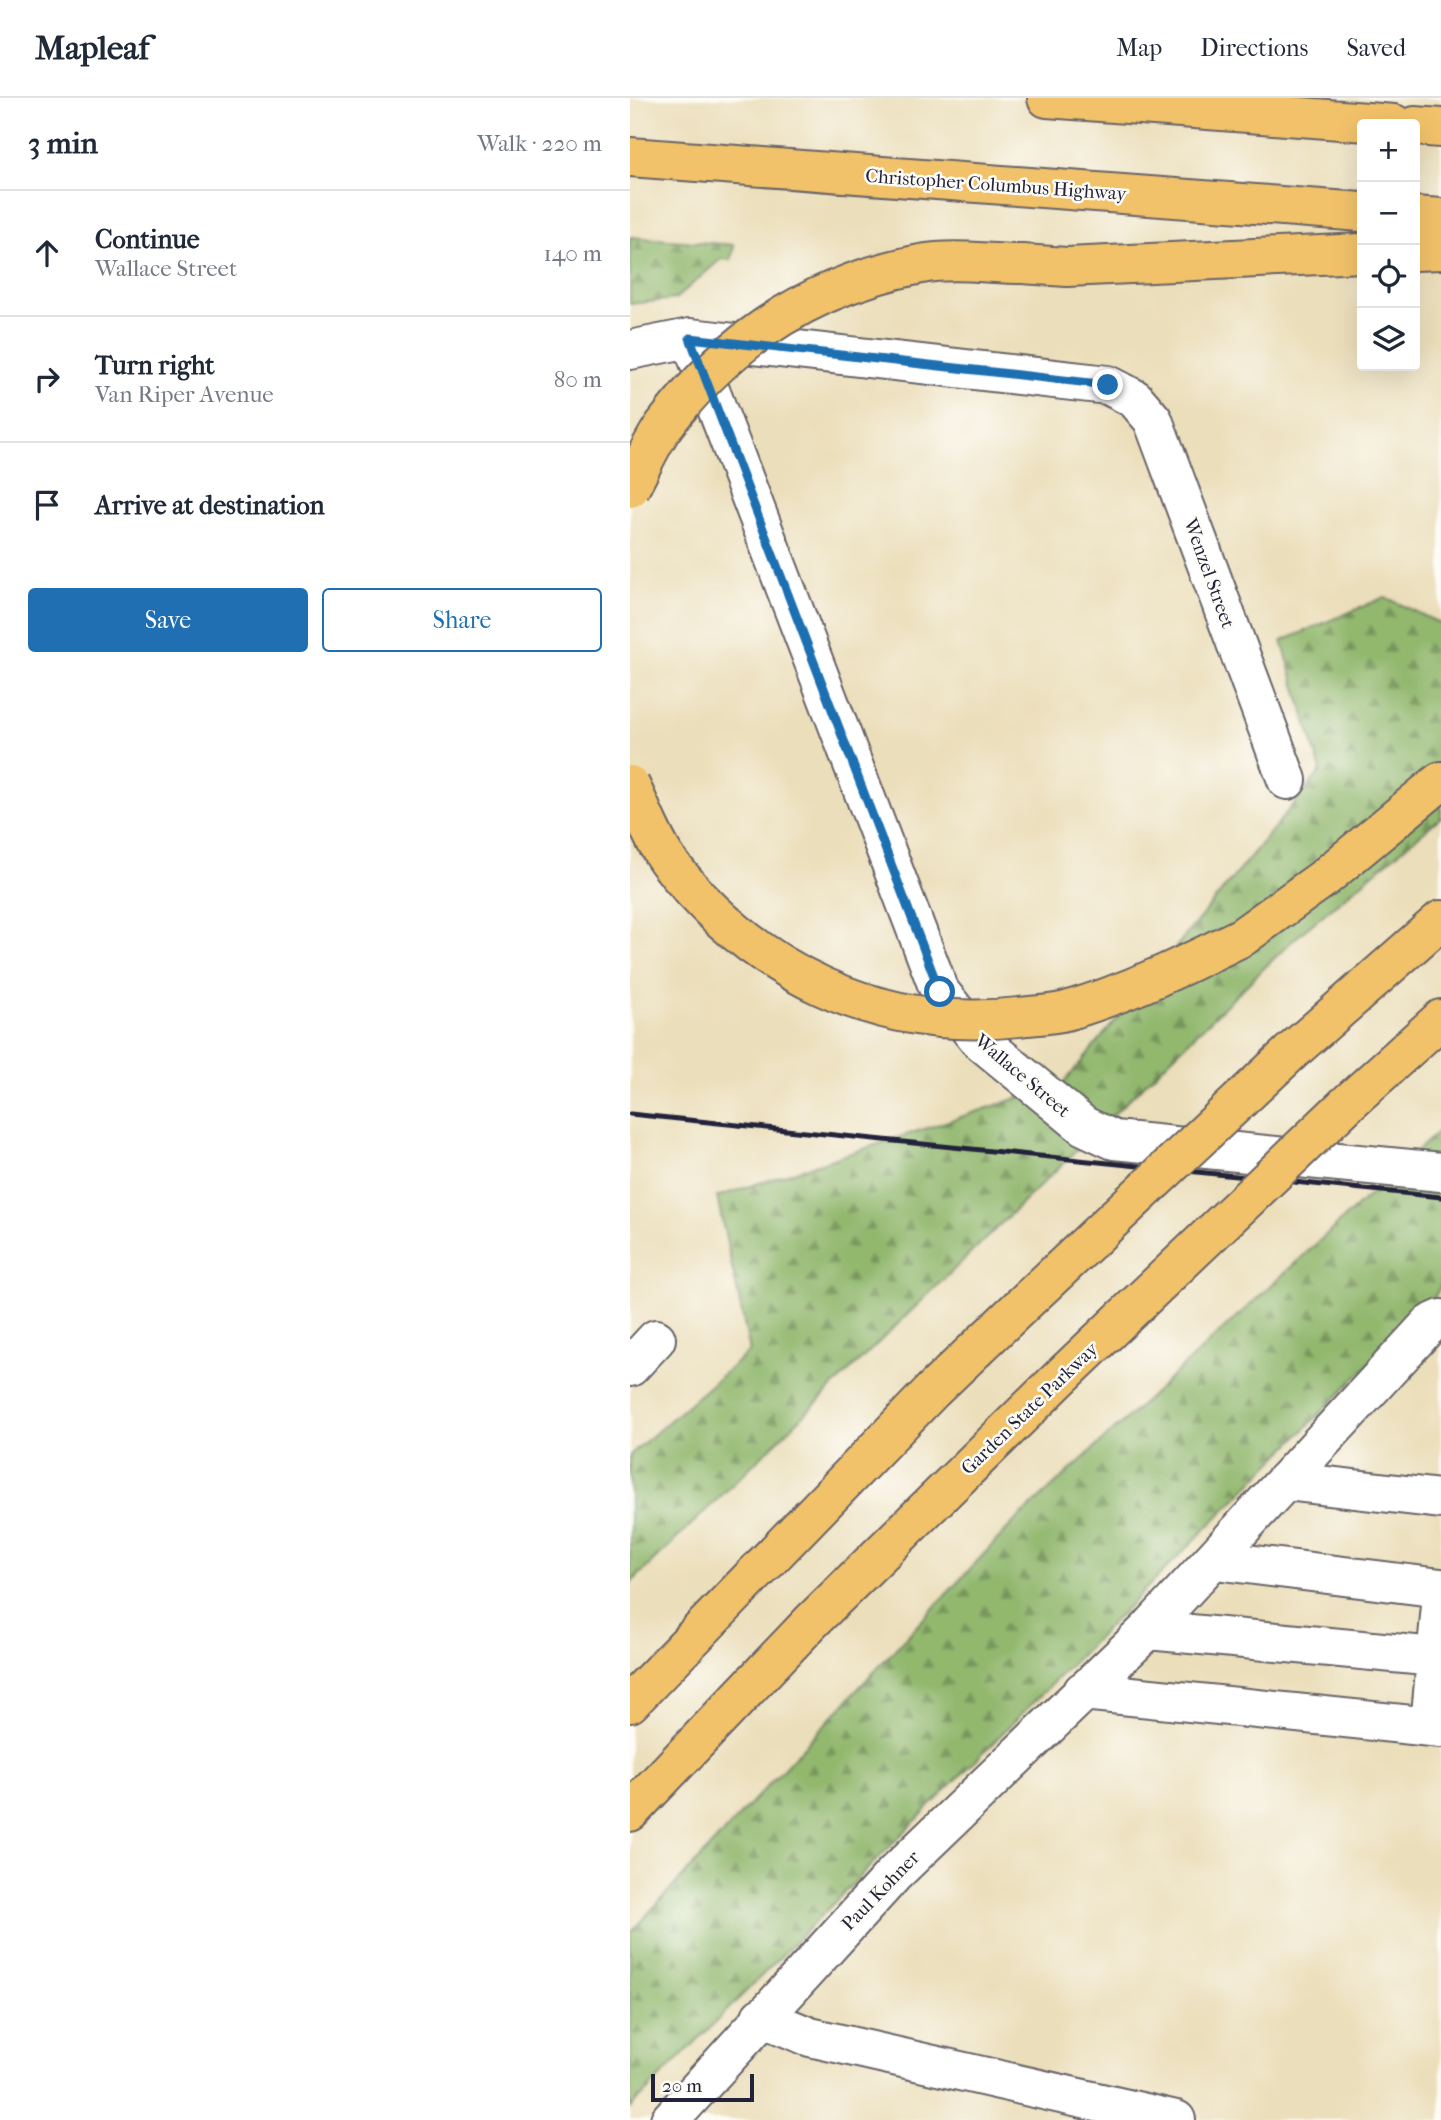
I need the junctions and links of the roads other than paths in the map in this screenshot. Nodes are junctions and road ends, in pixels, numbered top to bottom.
1 (1047, 98) edge
2 (1357, 121) edge
3 (1420, 126) edge
4 (1441, 128) edge
5 (630, 157) edge
6 (1357, 212) edge
7 (1420, 216) edge
8 (1441, 218) edge
9 (1441, 250) edge
10 (1420, 251) edge
11 (1357, 253) edge
12 (690, 338) junction
13 (630, 350) edge
14 (630, 488) edge
15 (1287, 780) dead end
16 (1441, 781) edge
17 (630, 785) edge
18 (1441, 920) edge
19 (1441, 1019) edge
20 (1441, 1172) edge
21 (1441, 1319) edge
22 (656, 1339) dead end
23 (630, 1367) edge
24 (1285, 1481) junction
25 (1441, 1499) edge
26 (1215, 1560) junction
27 (1441, 1588) edge
28 (1441, 1605) edge
29 (1148, 1630) junction
30 (1436, 1657) junction
31 (1093, 1682) junction
32 (630, 1703) edge
33 (1435, 1727) edge
34 (630, 1812) edge
35 (761, 2017) junction
36 (670, 2120) edge
37 (1176, 2120) edge

1 - 2 highway
3 - 4 highway
5 - 6 highway, Christopher Columbus Highway
7 - 8 highway
9 - 10 highway
11 - 14 highway, bridge
12 - 13 street
12 - 15 street, Wenzel Street
12 - 20 street, Wallace Street
16 - 17 highway, bridge
18 - 32 highway, bridge
19 - 34 highway, Garden State Parkway, bridge
21 - 24 street, Paul Kohner
22 - 23 street
24 - 25 street
24 - 26 street, Paul Kohner
26 - 27 street
26 - 29 street, Paul Kohner
28 - 30 street
29 - 30 street
29 - 31 street, Paul Kohner
30 - 33 street
31 - 33 street
31 - 35 street, Paul Kohner
35 - 36 street, Paul Kohner
35 - 37 street

